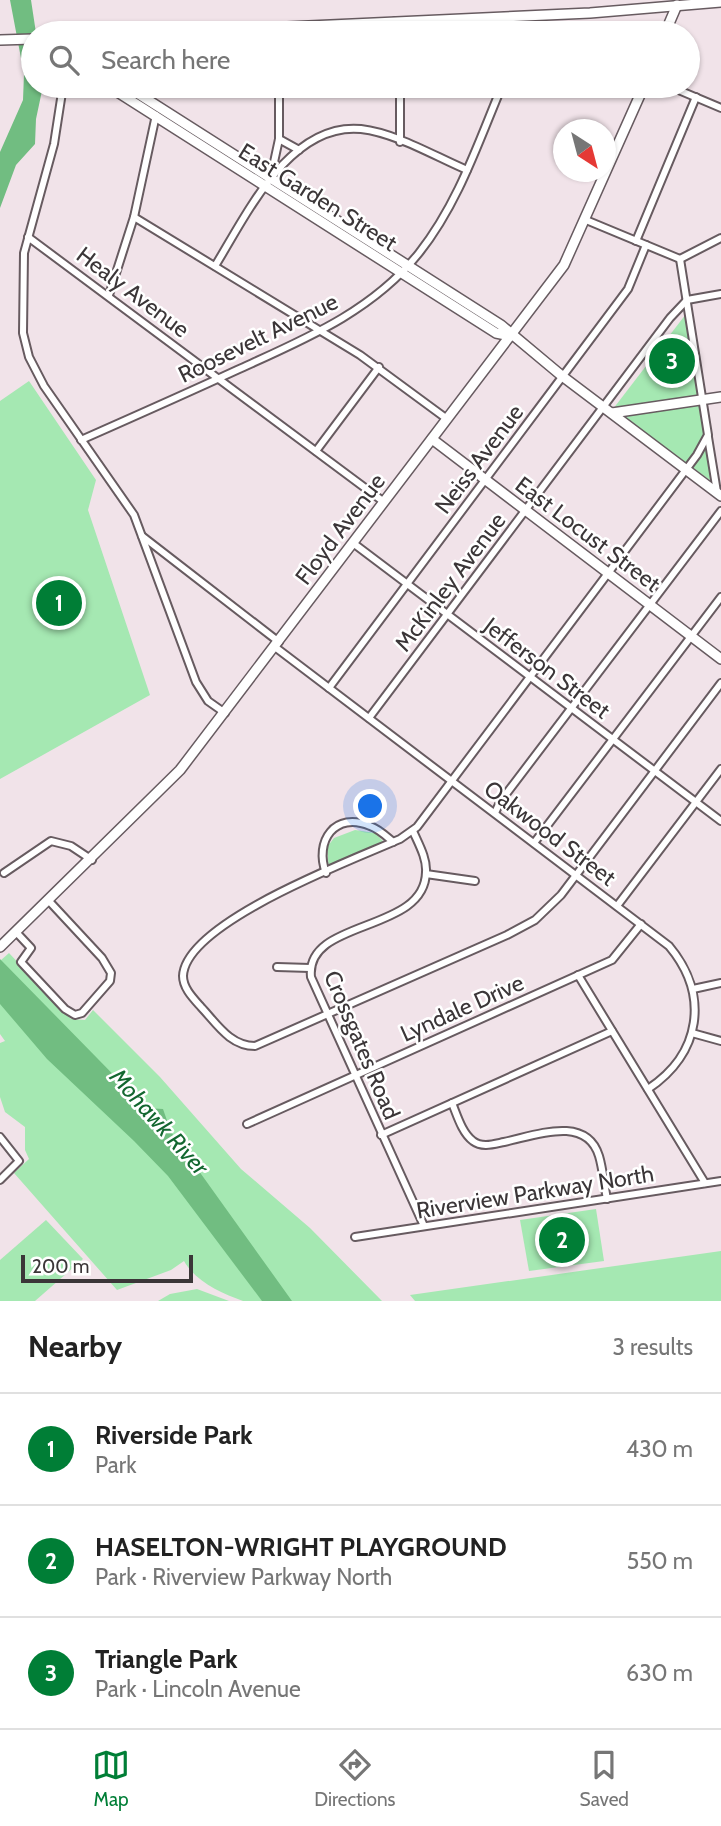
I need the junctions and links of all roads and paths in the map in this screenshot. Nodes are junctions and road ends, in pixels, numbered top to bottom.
1 (678, 3) edge
2 (721, 4) edge
3 (505, 16) junction
4 (395, 21) edge
5 (505, 21) edge
6 (670, 21) edge
7 (61, 98) edge
8 (126, 98) edge
9 (144, 98) edge
10 (279, 98) edge
11 (400, 98) edge
12 (497, 98) edge
13 (639, 98) edge
14 (696, 98) edge
15 (698, 98) edge
16 (158, 107) junction
17 (721, 108) edge
18 (156, 117) junction
19 (279, 139) junction
20 (400, 142) junction
21 (299, 150) junction
22 (467, 170) junction
23 (267, 182) junction
24 (134, 217) junction
25 (586, 220) junction
26 (28, 237) junction
27 (721, 239) edge
28 (636, 241) junction
29 (646, 245) junction
30 (680, 259) junction
31 (409, 265) junction
32 (215, 266) junction
33 (401, 273) junction
34 (721, 294) edge
35 (109, 295) junction
36 (686, 301) junction
37 (321, 332) junction
38 (511, 336) junction
39 (379, 367) junction
40 (562, 376) junction
41 (218, 378) junction
42 (721, 397) edge
43 (702, 400) junction
44 (608, 410) junction
45 (447, 419) junction
46 (708, 435) junction
47 (432, 439) junction
48 (81, 440) junction
49 (316, 451) junction
50 (688, 469) junction
51 (485, 480) junction
52 (719, 494) edge
53 (384, 502) junction
54 (526, 511) junction
55 (721, 511) edge
56 (142, 536) junction
57 (353, 543) junction
58 (609, 573) junction
59 (406, 583) junction
60 (721, 597) edge
61 (650, 605) junction
62 (448, 615) junction
63 (691, 636) junction
64 (277, 644) junction
65 (721, 659) edge
66 (530, 677) junction
67 (721, 683) edge
68 (329, 688) junction
69 (572, 708) junction
70 (225, 713) junction
71 (369, 718) junction
72 (613, 740) junction
73 (721, 769) edge
74 (655, 771) junction
75 (452, 781) junction
76 (696, 802) junction
77 (495, 813) junction
78 (721, 821) edge
79 (413, 831) junction
80 (393, 842) junction
81 (534, 843) junction
82 (92, 860) junction
83 (4, 873) dead end
84 (326, 873) junction
85 (426, 874) junction
86 (576, 875) junction
87 (475, 881) dead end
88 (49, 901) junction
89 (617, 906) junction
90 (641, 924) junction
91 (16, 932) junction
92 (1, 946) edge
93 (277, 967) dead end
94 (310, 968) junction
95 (578, 975) junction
96 (721, 983) edge
97 (693, 989) junction
98 (328, 1016) junction
99 (612, 1031) junction
100 (692, 1033) junction
101 (721, 1041) edge
102 (354, 1075) junction
103 (648, 1089) junction
104 (452, 1104) junction
105 (247, 1124) dead end
106 (381, 1135) junction
107 (0, 1138) edge
108 (1, 1178) edge
109 (721, 1181) edge
110 (705, 1183) junction
111 (607, 1199) junction
112 (424, 1226) junction
113 (355, 1237) dead end

1 - 2 street
1 - 3 street
1 - 6 street
3 - 4 street
3 - 5 street
7 - 26 street
8 - 18 street, East Garden Street
9 - 16 street, East Garden Street
10 - 19 street
11 - 20 street
12 - 22 street, Roosevelt Avenue
13 - 25 street, Floyd Avenue
14 - 28 street
15 - 17 street
16 - 18 street
16 - 23 street, East Garden Street
18 - 23 street, East Garden Street
18 - 24 street
19 - 21 street
19 - 23 street
20 - 21 street
20 - 22 street
21 - 23 street
22 - 31 street, Roosevelt Avenue
23 - 31 street, East Garden Street
23 - 32 street
23 - 33 street, East Garden Street
24 - 32 street
24 - 35 street
25 - 28 street
25 - 38 street, Floyd Avenue
26 - 35 street, Healy Avenue
26 - 48 street
27 - 30 street
28 - 29 street
29 - 30 street
29 - 40 street, Neiss Avenue
30 - 36 street
31 - 33 street, Roosevelt Avenue
31 - 38 street, East Garden Street
32 - 37 street
33 - 37 street, Roosevelt Avenue
33 - 38 street, East Garden Street
34 - 36 street
35 - 41 street, Healy Avenue
36 - 43 street
36 - 44 street, McKinley Avenue
37 - 39 street
37 - 41 street, Roosevelt Avenue
38 - 40 street, East Garden Street
38 - 45 street, Floyd Avenue
39 - 45 street
39 - 49 street
40 - 44 street, East Garden Street
40 - 51 street, Neiss Avenue
41 - 48 street, Roosevelt Avenue
41 - 49 street, Healy Avenue
42 - 43 street
43 - 44 street
43 - 46 street
44 - 50 street, East Garden Street
44 - 54 street, McKinley Avenue
45 - 47 street, Floyd Avenue
46 - 50 street
46 - 52 street
47 - 51 street, East Locust Street
47 - 53 street, Floyd Avenue
48 - 56 street
49 - 53 street, Healy Avenue
50 - 52 street, East Garden Street
50 - 58 street
51 - 54 street, East Locust Street
51 - 59 street, Neiss Avenue
53 - 57 street, Floyd Avenue
54 - 58 street, East Locust Street
54 - 62 street, McKinley Avenue
55 - 61 street
56 - 64 street, Oakwood Street
56 - 70 street
57 - 59 street, Jefferson Street
57 - 64 street, Floyd Avenue
58 - 61 street, East Locust Street
58 - 66 street
59 - 62 street, Jefferson Street
59 - 68 street, Neiss Avenue
60 - 63 street
61 - 63 street, East Locust Street
61 - 69 street
62 - 66 street, Jefferson Street
62 - 71 street, McKinley Avenue
63 - 65 street, East Locust Street
63 - 72 street
64 - 68 street, Oakwood Street
64 - 70 street, Floyd Avenue
66 - 69 street, Jefferson Street
66 - 75 street
67 - 74 street
68 - 71 street, Oakwood Street
69 - 72 street, Jefferson Street
69 - 77 street
70 - 82 street, Floyd Avenue
71 - 75 street, Oakwood Street
72 - 74 street, Jefferson Street
72 - 81 street
73 - 76 street
74 - 76 street, Jefferson Street
74 - 86 street
75 - 77 street, Oakwood Street
75 - 79 street
76 - 78 street, Jefferson Street
76 - 89 street
77 - 81 street, Oakwood Street
79 - 80 street
79 - 85 street
80 - 84 street
80 - 84 street
81 - 86 street, Oakwood Street
82 - 83 street
82 - 88 street, Floyd Avenue
84 - 98 street
85 - 87 street
85 - 94 street, Crossgates Road
86 - 89 street, Oakwood Street
86 - 98 street
88 - 91 street, Floyd Avenue
88 - 91 street
89 - 90 street, Oakwood Street
90 - 95 street, Lyndale Drive
90 - 97 street, Oakwood Street
91 - 92 street, Floyd Avenue
93 - 94 street
94 - 98 street, Crossgates Road
95 - 99 street
95 - 102 street, Lyndale Drive
96 - 97 street
97 - 100 street, Oakwood Street
98 - 102 street, Crossgates Road
99 - 103 street
99 - 104 street
100 - 101 street
100 - 103 street, Oakwood Street
102 - 105 street, Lyndale Drive
102 - 106 street, Crossgates Road
103 - 110 street
104 - 106 street
104 - 111 street
106 - 112 street, Crossgates Road
107 - 108 street
109 - 110 street, Riverview Parkway North
110 - 111 street, Riverview Parkway North
111 - 112 street, Riverview Parkway North
112 - 113 street, Riverview Parkway North

